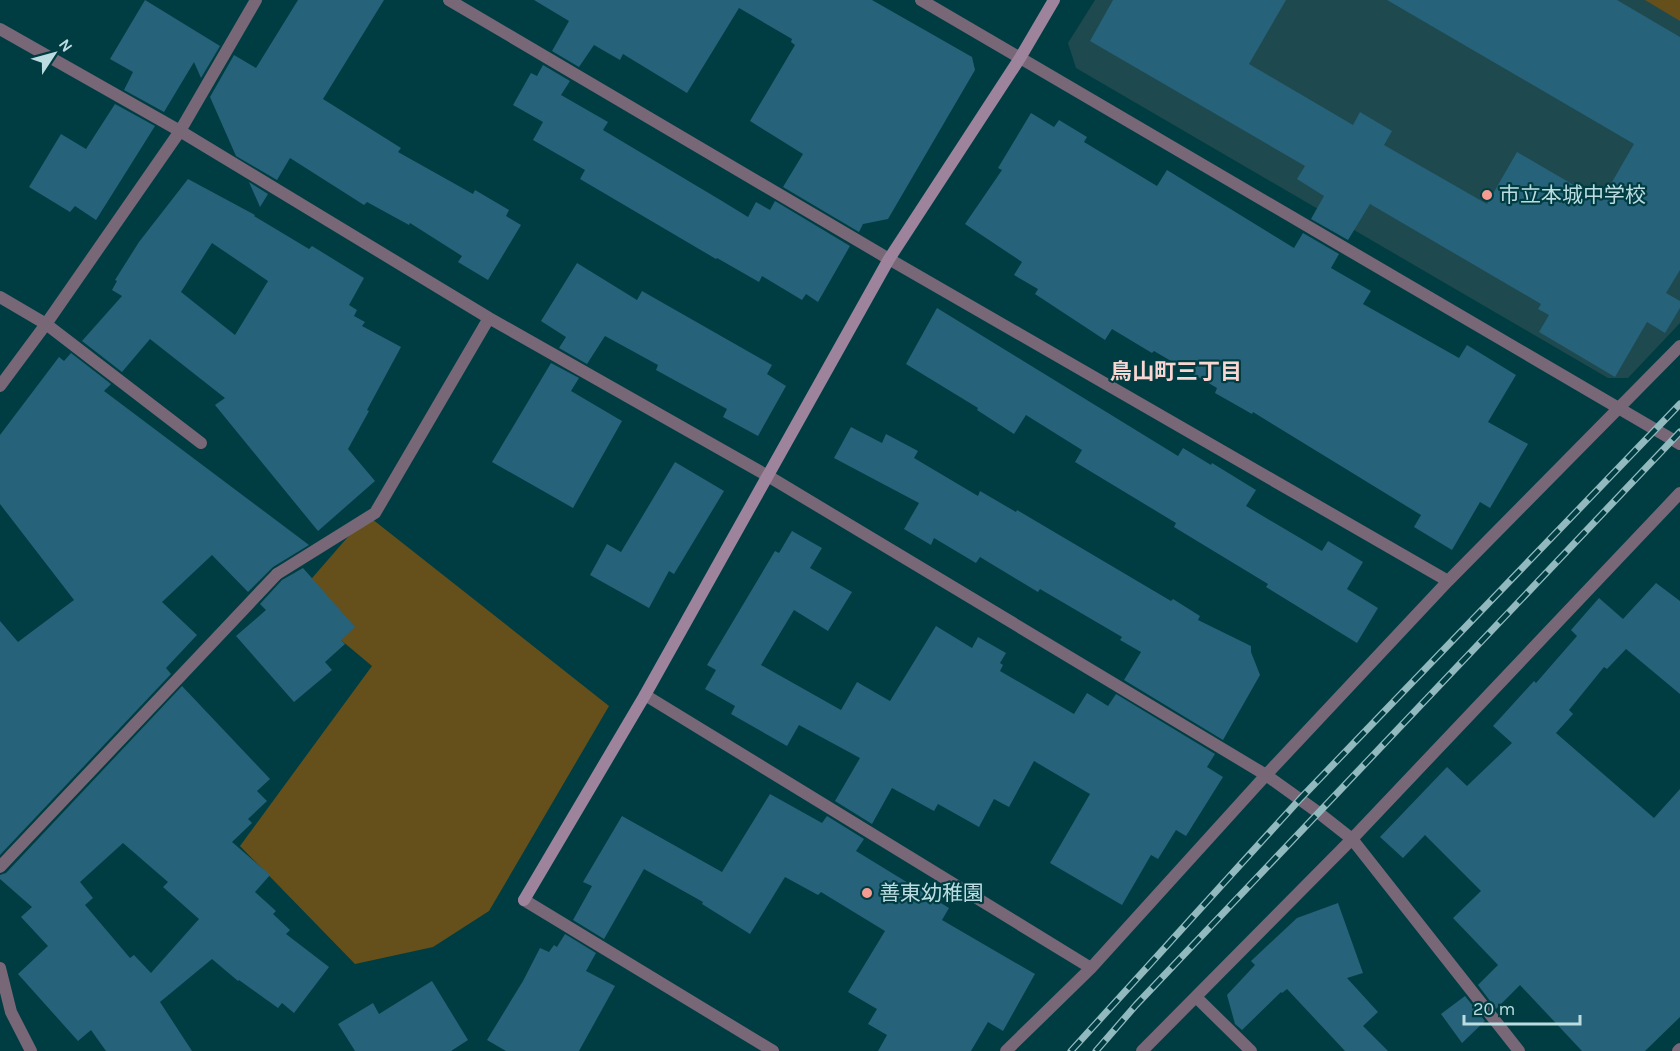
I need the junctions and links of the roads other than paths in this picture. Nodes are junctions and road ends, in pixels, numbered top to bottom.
1 (256, 0) edge
2 (450, 0) edge
3 (921, 0) edge
4 (1054, 0) edge
5 (0, 29) edge
6 (1020, 58) junction
7 (180, 131) junction
8 (890, 259) junction
9 (0, 297) edge
10 (489, 318) junction
11 (46, 324) junction
12 (1680, 346) edge
13 (0, 386) edge
14 (1620, 408) junction
15 (201, 443) dead end
16 (1680, 444) edge
17 (768, 476) junction
18 (1680, 493) edge
19 (1448, 581) junction
20 (645, 695) junction
21 (1266, 775) junction
22 (1352, 839) junction
23 (0, 867) edge
24 (0, 968) edge
25 (1091, 968) junction
26 (1196, 997) junction
27 (31, 1051) edge
28 (773, 1051) edge
29 (1006, 1051) edge
30 (1142, 1051) edge
31 (1251, 1051) edge
32 (1520, 1051) edge

1 - 7 street
2 - 8 street
3 - 6 street
4 - 6 street
5 - 7 street
6 - 8 street
6 - 14 street
7 - 10 street
7 - 11 street
8 - 17 street
8 - 19 street
9 - 11 street
10 - 17 street
10 - 23 street
11 - 13 street
11 - 15 street
12 - 14 street
14 - 16 street
14 - 19 street
17 - 20 street
17 - 21 street
18 - 22 street
19 - 21 street
20 - 25 street
20 - 28 street
21 - 22 street
21 - 25 street
22 - 26 street
22 - 32 street
24 - 27 street
25 - 29 street
26 - 30 street
26 - 31 street

